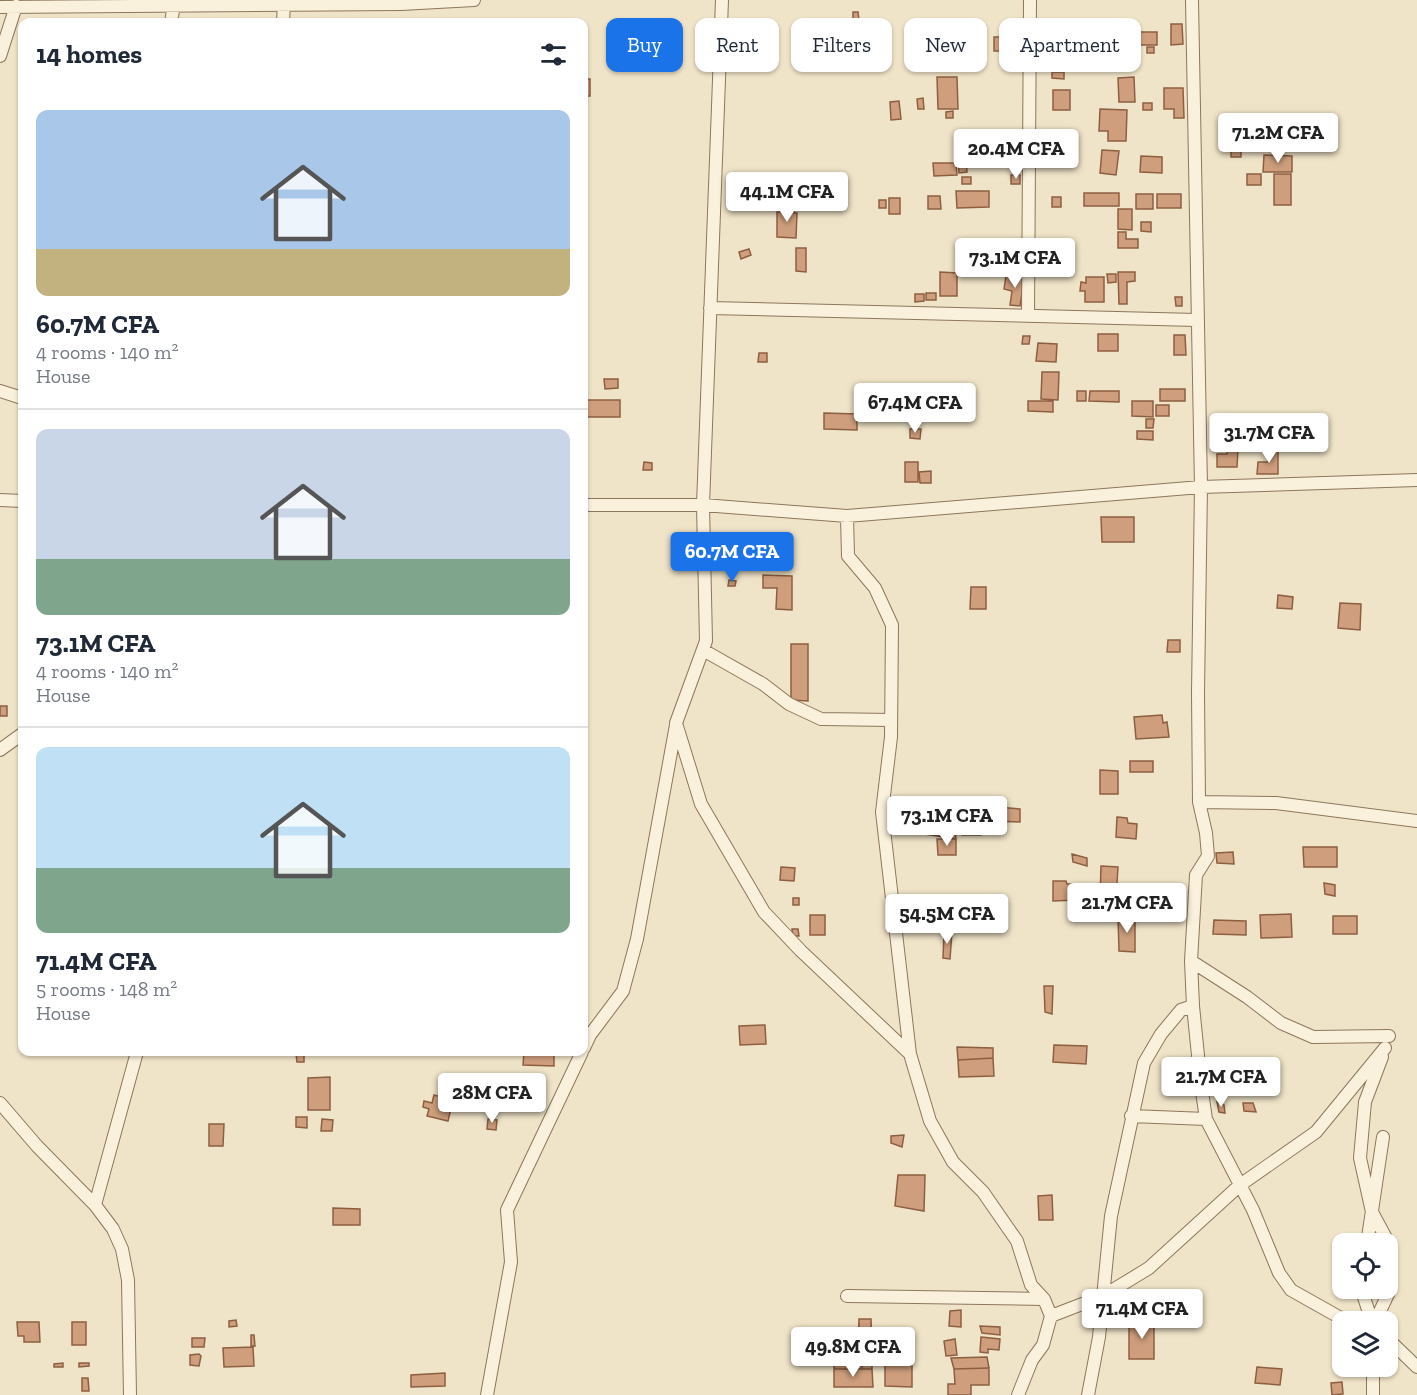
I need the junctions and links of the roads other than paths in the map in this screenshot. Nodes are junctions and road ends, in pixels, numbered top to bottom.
1 (474, 0) edge
2 (722, 0) edge
3 (1030, 0) edge
4 (1192, 0) edge
5 (284, 4) junction
6 (174, 5) junction
7 (16, 6) junction
8 (0, 7) edge
9 (172, 18) edge
10 (283, 18) edge
11 (0, 56) edge
12 (710, 308) junction
13 (1028, 316) junction
14 (1197, 320) junction
15 (0, 391) edge
16 (18, 397) edge
17 (1417, 480) edge
18 (1201, 487) junction
19 (0, 500) edge
20 (18, 501) edge
21 (588, 505) edge
22 (703, 505) junction
23 (847, 516) junction
24 (703, 650) junction
25 (891, 720) junction
26 (676, 723) junction
27 (18, 737) edge
28 (0, 750) edge
29 (1199, 802) junction
30 (1417, 821) edge
31 (1191, 961) junction
32 (1193, 1006) junction
33 (1389, 1036) dead end
34 (588, 1039) edge
35 (910, 1054) junction
36 (136, 1056) edge
37 (580, 1056) edge
38 (0, 1103) edge
39 (1131, 1116) junction
40 (1206, 1119) junction
41 (1383, 1137) dead end
42 (1240, 1185) junction
43 (95, 1205) junction
44 (1372, 1212) junction
45 (1369, 1233) edge
46 (1383, 1233) edge
47 (847, 1296) dead end
48 (1103, 1296) junction
49 (1044, 1299) junction
50 (1332, 1313) edge
51 (1051, 1316) junction
52 (1398, 1349) edge
53 (1417, 1367) edge
54 (1373, 1377) edge
55 (130, 1395) edge
56 (487, 1395) edge
57 (1018, 1395) edge
58 (1089, 1395) edge
59 (1373, 1395) edge

1 - 5 street
2 - 12 street
3 - 13 street
4 - 14 street
5 - 6 street
5 - 10 street
6 - 7 street
6 - 9 street
7 - 8 street
7 - 11 street
12 - 13 street
12 - 22 street
13 - 14 street
14 - 18 street
15 - 16 street
17 - 18 street
18 - 23 street
18 - 29 street
19 - 20 street
21 - 22 street
22 - 23 street
22 - 24 street
23 - 25 street
24 - 25 street
24 - 26 street
25 - 35 street
26 - 34 street
26 - 35 street
27 - 28 street
29 - 30 street
29 - 31 street
31 - 32 street
31 - 33 street
32 - 39 street
32 - 40 street
35 - 49 street
36 - 43 street
37 - 56 street
38 - 43 street
39 - 40 street
39 - 48 street
40 - 42 street
41 - 44 street
42 - 44 street
42 - 48 street
42 - 50 street
43 - 55 street
44 - 45 street
44 - 46 street
47 - 49 street
48 - 51 street
48 - 58 street
49 - 51 street
51 - 57 street
52 - 53 street
54 - 59 street

